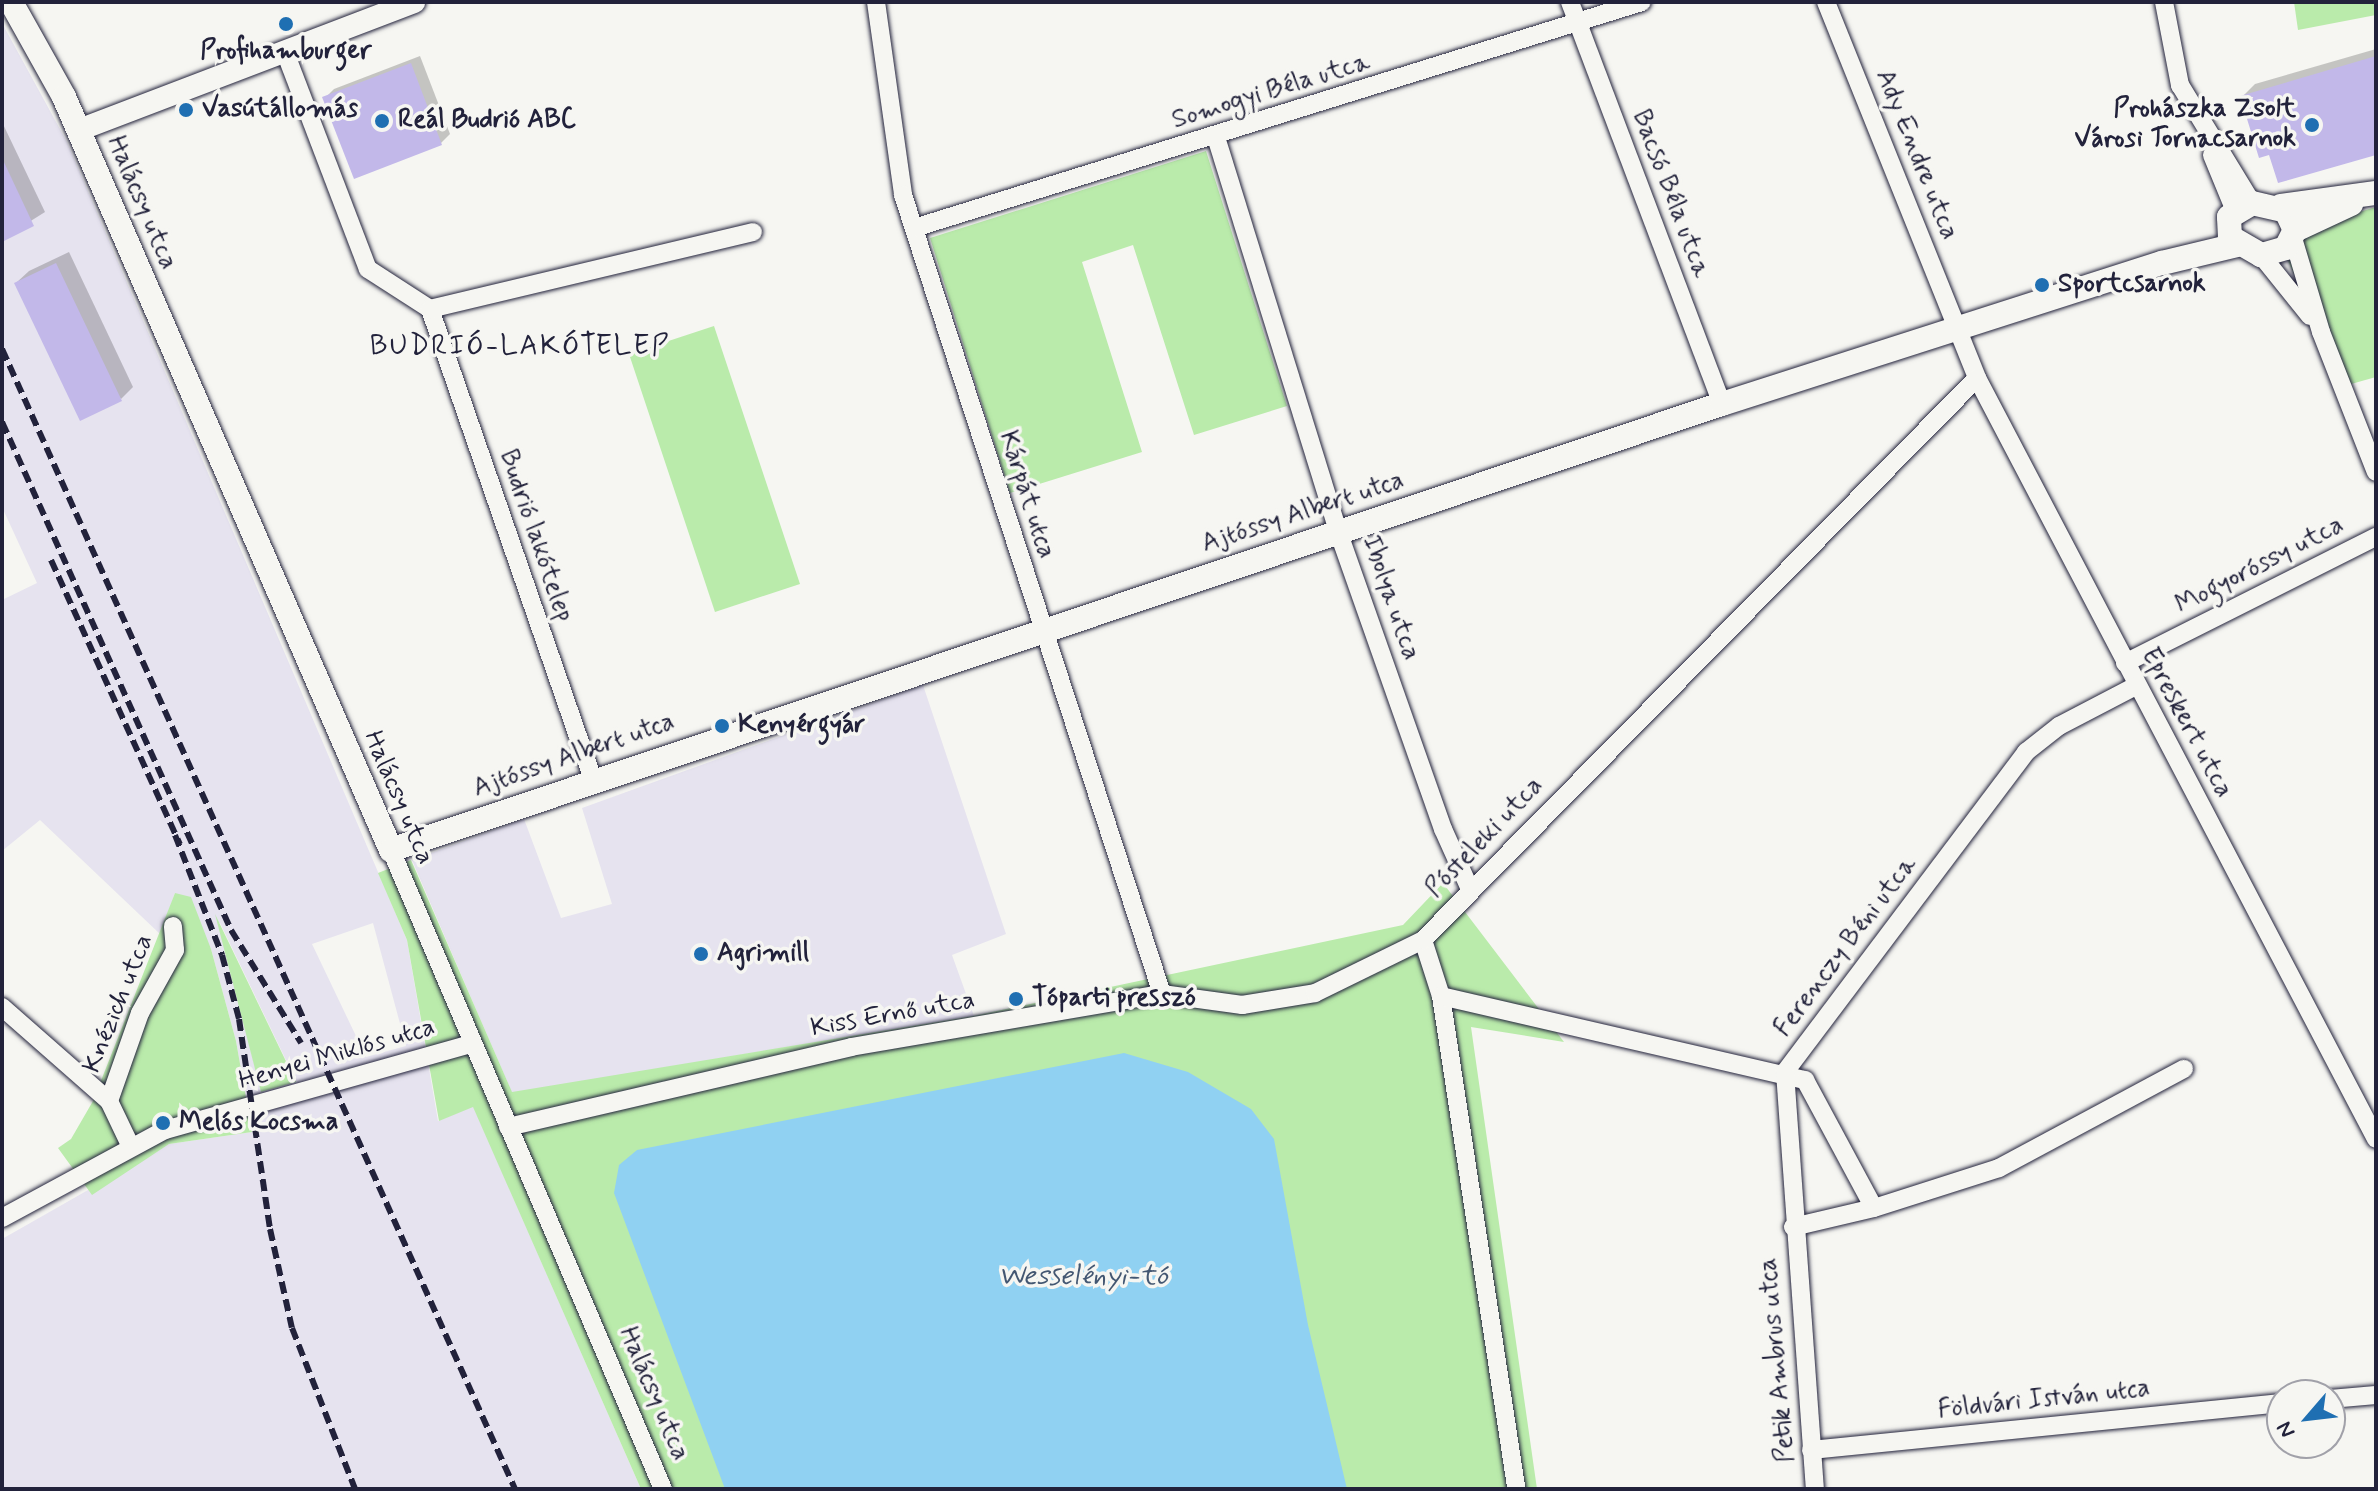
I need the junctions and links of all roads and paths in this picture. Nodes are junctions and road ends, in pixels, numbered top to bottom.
1 (11, 2) edge
2 (414, 2) edge
3 (876, 2) edge
4 (1570, 2) edge
5 (1642, 2) edge
6 (1826, 2) edge
7 (2164, 2) edge
8 (1578, 23) junction
9 (285, 52) junction
10 (79, 130) junction
11 (1216, 137) junction
12 (2374, 194) edge
13 (2281, 206) junction
14 (2238, 221) junction
15 (914, 228) junction
16 (753, 232) dead end
17 (2294, 234) junction
18 (2261, 255) junction
19 (430, 309) junction
20 (1958, 327) junction
21 (2321, 332) junction
22 (1977, 378) junction
23 (1722, 404) junction
24 (2376, 472) edge
25 (1338, 531) junction
26 (2376, 537) edge
27 (1041, 629) junction
28 (2125, 663) junction
29 (2136, 686) junction
30 (592, 778) junction
31 (391, 850) junction
32 (1470, 889) junction
33 (173, 926) dead end
34 (1423, 940) junction
35 (1162, 994) junction
36 (1441, 996) junction
37 (2, 1007) edge
38 (471, 1044) junction
39 (2184, 1069) dead end
40 (1785, 1072) junction
41 (109, 1101) junction
42 (508, 1127) junction
43 (2376, 1139) edge
44 (130, 1145) junction
45 (1874, 1208) junction
46 (2, 1218) edge
47 (1793, 1227) junction
48 (2376, 1395) edge
49 (2346, 1398) edge
50 (2266, 1405) edge
51 (1811, 1450) junction
52 (663, 1489) edge
53 (1516, 1489) edge
54 (1815, 1489) edge

1 - 10 main road, Halácsy utca
2 - 9 street
3 - 15 street, Kárpát utca
4 - 8 street, Bacsó Béla utca
5 - 8 street, Somogyi Béla utca
6 - 20 street, Ady Endre utca
7 - 14 street
8 - 11 street, Somogyi Béla utca
8 - 23 street, Bacsó Béla utca
9 - 10 street
9 - 19 street
10 - 31 main road, Halácsy utca
11 - 15 street, Somogyi Béla utca
11 - 25 street, Ibolya utca
12 - 13 main road
12 - 17 main road
13 - 14 main road
13 - 17 main road
14 - 18 main road
14 - 20 main road, Ajtóssy Albert utca
15 - 27 street, Kárpát utca
16 - 19 street
17 - 18 main road
17 - 21 street
18 - 21 street
19 - 30 street, Budrió lakótelep
20 - 22 street, Epreskert utca
20 - 23 main road, Ajtóssy Albert utca
21 - 24 street
22 - 28 street, Epreskert utca
22 - 32 street, Pósteleki utca
23 - 25 main road, Ajtóssy Albert utca
25 - 27 main road, Ajtóssy Albert utca
25 - 32 street, Ibolya utca
26 - 28 street, Mogyoróssy utca
27 - 30 main road, Ajtóssy Albert utca
27 - 35 street, Kárpát utca
28 - 29 street, Epreskert utca
29 - 40 street, Ferenczy Béni utca
29 - 43 street, Epreskert utca
30 - 31 main road, Ajtóssy Albert utca
31 - 38 street, Halácsy utca
32 - 34 street, Pósteleki utca
33 - 41 street, Knézich utca
34 - 35 street, Kiss Ernő utca
34 - 36 street
35 - 42 street, Kiss Ernő utca
36 - 40 street, Ferenczy Béni utca
36 - 53 street
37 - 41 street
38 - 42 street, Halácsy utca
38 - 44 street, Henyei Miklós utca
39 - 45 street
40 - 45 street
40 - 47 street, Petik Ambrus utca
41 - 44 street
42 - 52 street, Halácsy utca
44 - 46 street, Henyei Miklós utca
45 - 47 street
47 - 51 street, Petik Ambrus utca
48 - 49 street
50 - 51 street, Földvári István utca
51 - 54 street, Petik Ambrus utca

